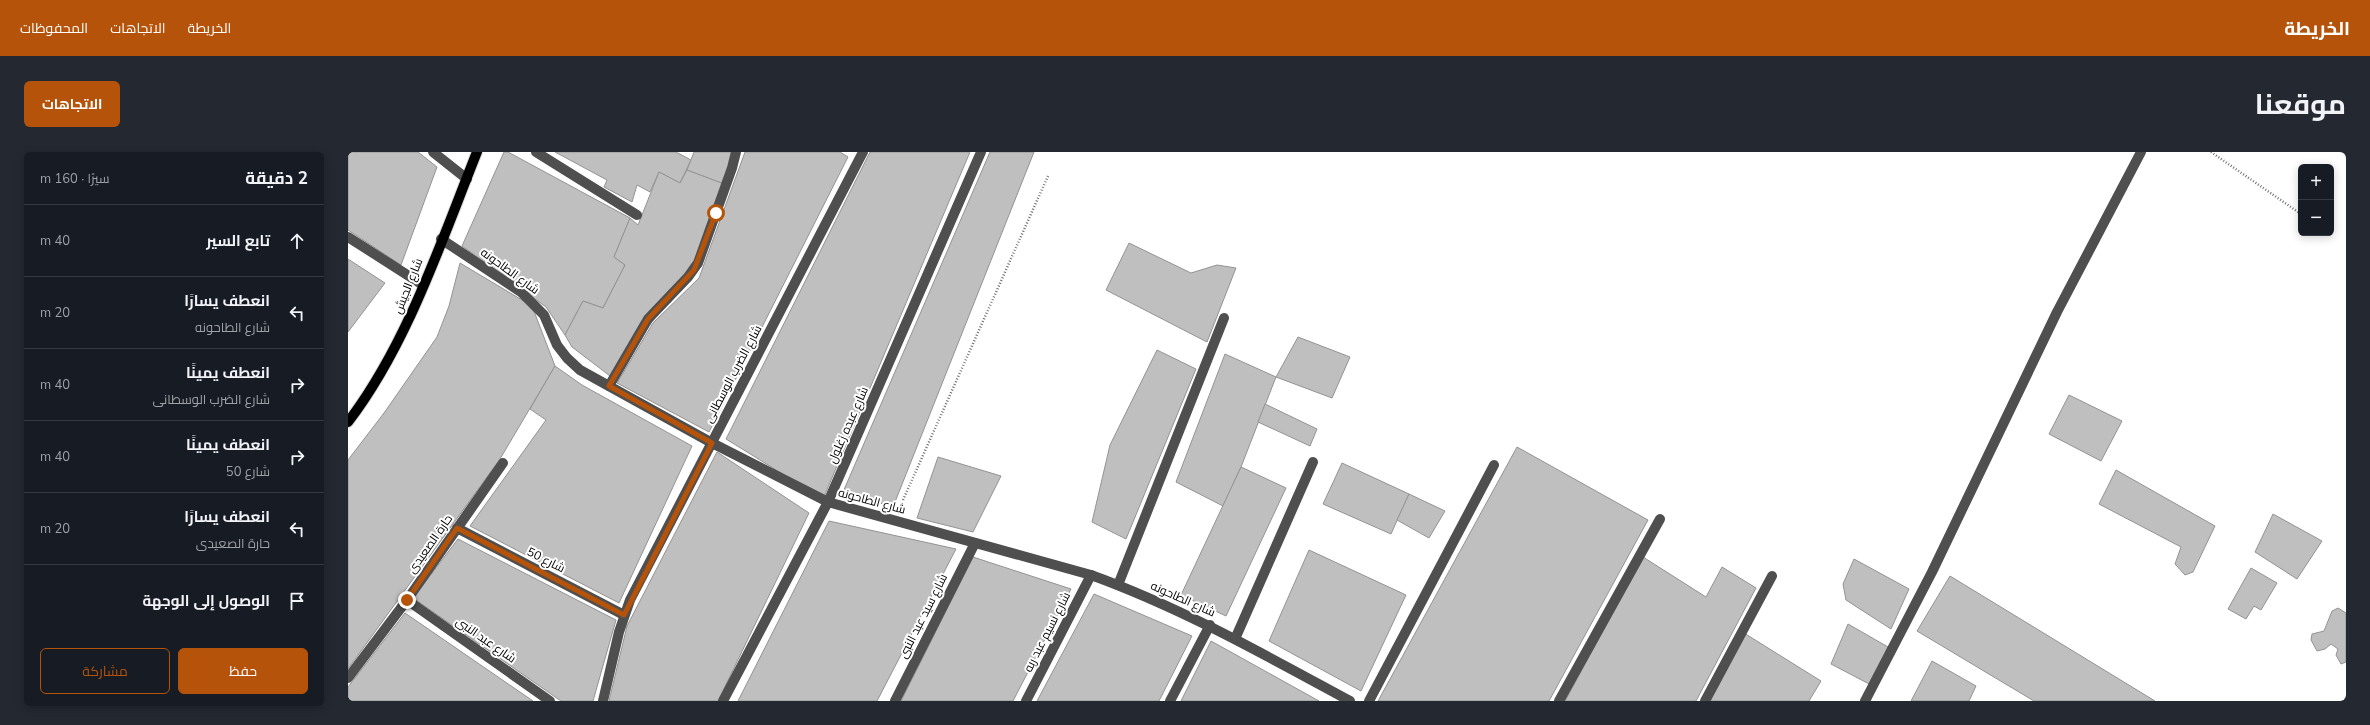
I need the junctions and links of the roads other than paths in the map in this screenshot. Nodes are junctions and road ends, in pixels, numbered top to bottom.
1 (433, 152) edge
2 (478, 152) edge
3 (536, 152) edge
4 (736, 152) edge
5 (981, 152) edge
6 (2141, 152) edge
7 (860, 153) edge
8 (466, 179) junction
9 (638, 215) dead end
10 (348, 237) edge
11 (442, 239) junction
12 (423, 285) junction
13 (1224, 318) dead end
14 (609, 386) junction
15 (348, 422) edge
16 (712, 443) junction
17 (1313, 462) dead end
18 (503, 463) dead end
19 (1494, 465) dead end
20 (828, 502) junction
21 (1660, 519) dead end
22 (457, 528) junction
23 (975, 543) junction
24 (1091, 575) junction
25 (1772, 576) dead end
26 (1118, 585) junction
27 (407, 600) junction
28 (624, 615) junction
29 (1210, 625) junction
30 (1235, 639) junction
31 (348, 678) edge
32 (550, 701) edge
33 (603, 701) edge
34 (723, 701) edge
35 (895, 701) edge
36 (1026, 701) edge
37 (1170, 701) edge
38 (1350, 701) edge
39 (1369, 701) edge
40 (1558, 701) edge
41 (1705, 701) edge
42 (1864, 701) edge

1 - 8 street
2 - 8 main road, شارع الجيش
3 - 9 street
4 - 14 street
5 - 20 street, شارع عبده زغلول
6 - 42 street
7 - 16 street, شارع الضرب الوسطانى
8 - 11 main road, شارع الجيش
10 - 12 street
11 - 12 main road, شارع الجيش
11 - 14 street, شارع الطاحونه
12 - 15 main road, شارع الجيش
13 - 26 street
14 - 16 street, شارع الطاحونه
16 - 20 street, شارع الطاحونه
16 - 28 street, شارع الضرب الوسطانى
17 - 30 street
18 - 22 street, حارة الصعيدى
19 - 39 street
20 - 23 street, شارع الطاحونه
20 - 34 street, شارع عبده زغلول
21 - 40 street
22 - 27 street, حارة الصعيدى
22 - 28 street, شارع 50
23 - 24 street, شارع الطاحونه
23 - 35 street, شارع سيد عبد النبى
24 - 26 street, شارع الطاحونه
24 - 36 street, شارع نسيم عبد ربه
25 - 41 street
26 - 29 street, شارع الطاحونه
27 - 31 street, حارة الصعيدى
27 - 32 street, شارع عبد النبى
28 - 33 street, شارع الضرب الوسطانى
29 - 30 street, شارع الطاحونه
29 - 37 street
30 - 38 street, شارع الطاحونه

